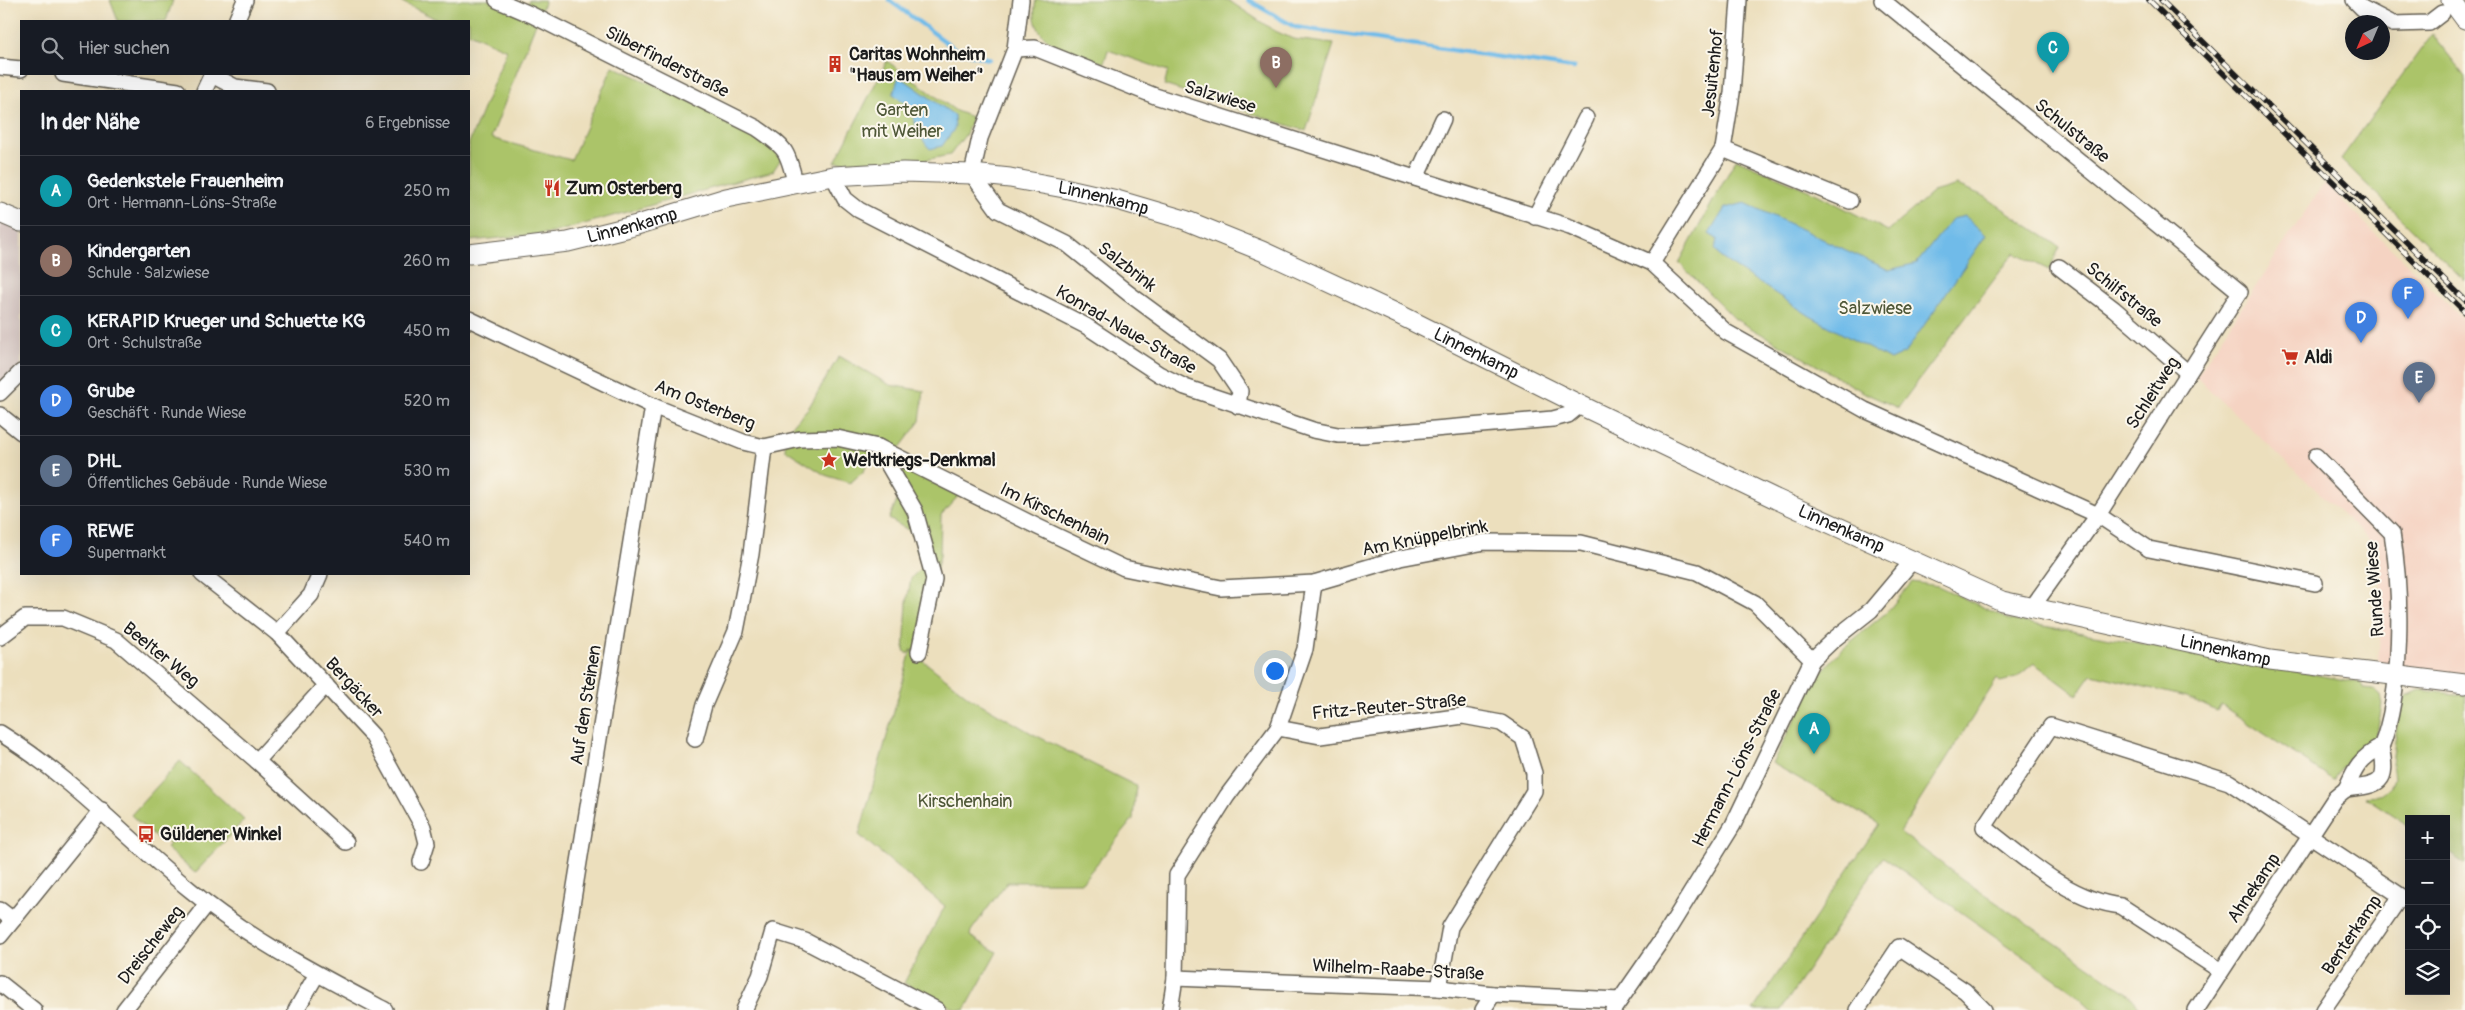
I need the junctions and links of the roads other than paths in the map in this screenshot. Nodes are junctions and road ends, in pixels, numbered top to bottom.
1 (245, 0) edge
2 (497, 0) edge
3 (1021, 0) edge
4 (1739, 0) edge
5 (1882, 0) edge
6 (2354, 0) edge
7 (2447, 6) edge
8 (2465, 19) edge
9 (236, 20) edge
10 (1015, 49) junction
11 (0, 67) edge
12 (20, 69) edge
13 (70, 75) edge
14 (212, 75) edge
15 (214, 75) edge
16 (171, 90) edge
17 (204, 90) edge
18 (259, 90) edge
19 (1586, 118) dead end
20 (1443, 119) dead end
21 (1723, 149) junction
22 (972, 174) junction
23 (833, 176) junction
24 (1416, 178) junction
25 (796, 182) junction
26 (1850, 201) dead end
27 (0, 213) edge
28 (1536, 217) junction
29 (20, 222) edge
30 (470, 254) edge
31 (1652, 263) junction
32 (2059, 267) dead end
33 (2240, 292) joint
34 (470, 319) edge
35 (2187, 372) junction
36 (20, 373) edge
37 (0, 393) edge
38 (654, 406) junction
39 (1238, 406) junction
40 (1580, 406) junction
41 (0, 415) edge
42 (20, 431) edge
43 (764, 447) junction
44 (878, 447) junction
45 (2316, 456) dead end
46 (2098, 515) junction
47 (1913, 560) junction
48 (203, 575) edge
49 (320, 575) edge
50 (1314, 583) junction
51 (2316, 583) dead end
52 (1221, 588) joint
53 (2031, 609) junction
54 (277, 633) junction
55 (0, 636) edge
56 (919, 652) dead end
57 (1812, 660) junction
58 (2396, 676) junction
59 (2465, 684) edge
60 (326, 685) junction
61 (1278, 728) junction
62 (0, 733) edge
63 (695, 739) dead end
64 (2381, 747) junction
65 (257, 761) junction
66 (2346, 789) junction
67 (102, 810) junction
68 (2311, 835) junction
69 (346, 842) dead end
70 (422, 862) dead end
71 (207, 904) junction
72 (0, 910) edge
73 (13, 920) junction
74 (0, 936) edge
75 (2221, 971) junction
76 (317, 974) junction
77 (1174, 978) junction
78 (0, 983) edge
79 (1439, 988) junction
80 (1493, 994) junction
81 (1617, 1005) edge
82 (34, 1010) edge
83 (124, 1010) edge
84 (296, 1010) edge
85 (385, 1010) edge
86 (555, 1010) edge
87 (744, 1010) edge
88 (937, 1010) edge
89 (1170, 1010) edge
90 (1483, 1010) edge
91 (1856, 1010) edge
92 (1984, 1010) edge
93 (2196, 1010) edge
94 (2323, 1010) edge

1 - 9 street
2 - 25 street, Silberfinderstraße
3 - 10 street
4 - 21 street, Jesuitenhof
5 - 33 street, Schulstraße
6 - 7 street
7 - 8 main road
10 - 22 street
10 - 24 street, Salzwiese
11 - 12 street
13 - 16 street
14 - 17 street
15 - 18 street
19 - 28 street
20 - 24 street
21 - 26 street
21 - 31 street, Jesuitenhof
22 - 23 main road, Linnenkamp
22 - 39 street, Salzbrink
22 - 40 main road, Linnenkamp
23 - 25 main road, Linnenkamp
23 - 39 street, Konrad-Naue-Straße
24 - 28 street, Salzwiese
25 - 30 main road, Linnenkamp
27 - 29 main road
28 - 31 street, Salzwiese
31 - 46 street, Salzwiese
32 - 35 street, Schilfstraße
33 - 35 street, Schleitweg
34 - 38 street, Am Osterberg
35 - 46 street, Schleitweg
36 - 37 street
38 - 43 street, Am Osterberg
38 - 86 street, Auf den Steinen
39 - 40 street, Konrad-Naue-Straße
40 - 47 main road, Linnenkamp
41 - 42 street
43 - 44 street, Im Kirschenhain
43 - 63 street, Am Osterberg
44 - 52 street, Im Kirschenhain
44 - 56 street
45 - 58 street, Runde Wiese
46 - 51 street
46 - 53 street, Schleitweg
47 - 53 main road, Linnenkamp
47 - 57 street, Hermann-Löns-Straße
48 - 54 street, Bergäcker
49 - 54 street
50 - 52 street, Am Knüppelbrink
50 - 57 street, Am Knüppelbrink
50 - 61 street
53 - 58 main road, Linnenkamp
54 - 60 street, Bergäcker
55 - 65 street, Beelter Weg
57 - 81 street, Hermann-Löns-Straße
58 - 59 main road, Linnenkamp
58 - 64 street, Runde Wiese
60 - 65 street
60 - 70 street, Bergäcker
61 - 77 street
61 - 79 street, Fritz-Reuter-Straße
62 - 67 street
64 - 66 street, Ahnekamp
64 - 66 street
65 - 69 street, Beelter Weg
66 - 68 street, Ahnekamp
67 - 71 street
67 - 73 street
68 - 75 street, Ahnekamp
68 - 75 street
68 - 94 street, Benterkamp
71 - 76 street
71 - 83 street, Dreischeweg
72 - 73 street
73 - 74 street
75 - 93 street, Ahnekamp
76 - 84 street
76 - 85 street
77 - 79 street, Wilhelm-Raabe-Straße
77 - 89 street
78 - 82 street
79 - 80 street, Wilhelm-Raabe-Straße
80 - 81 street, Wilhelm-Raabe-Straße
80 - 90 street
87 - 88 street
91 - 92 street

